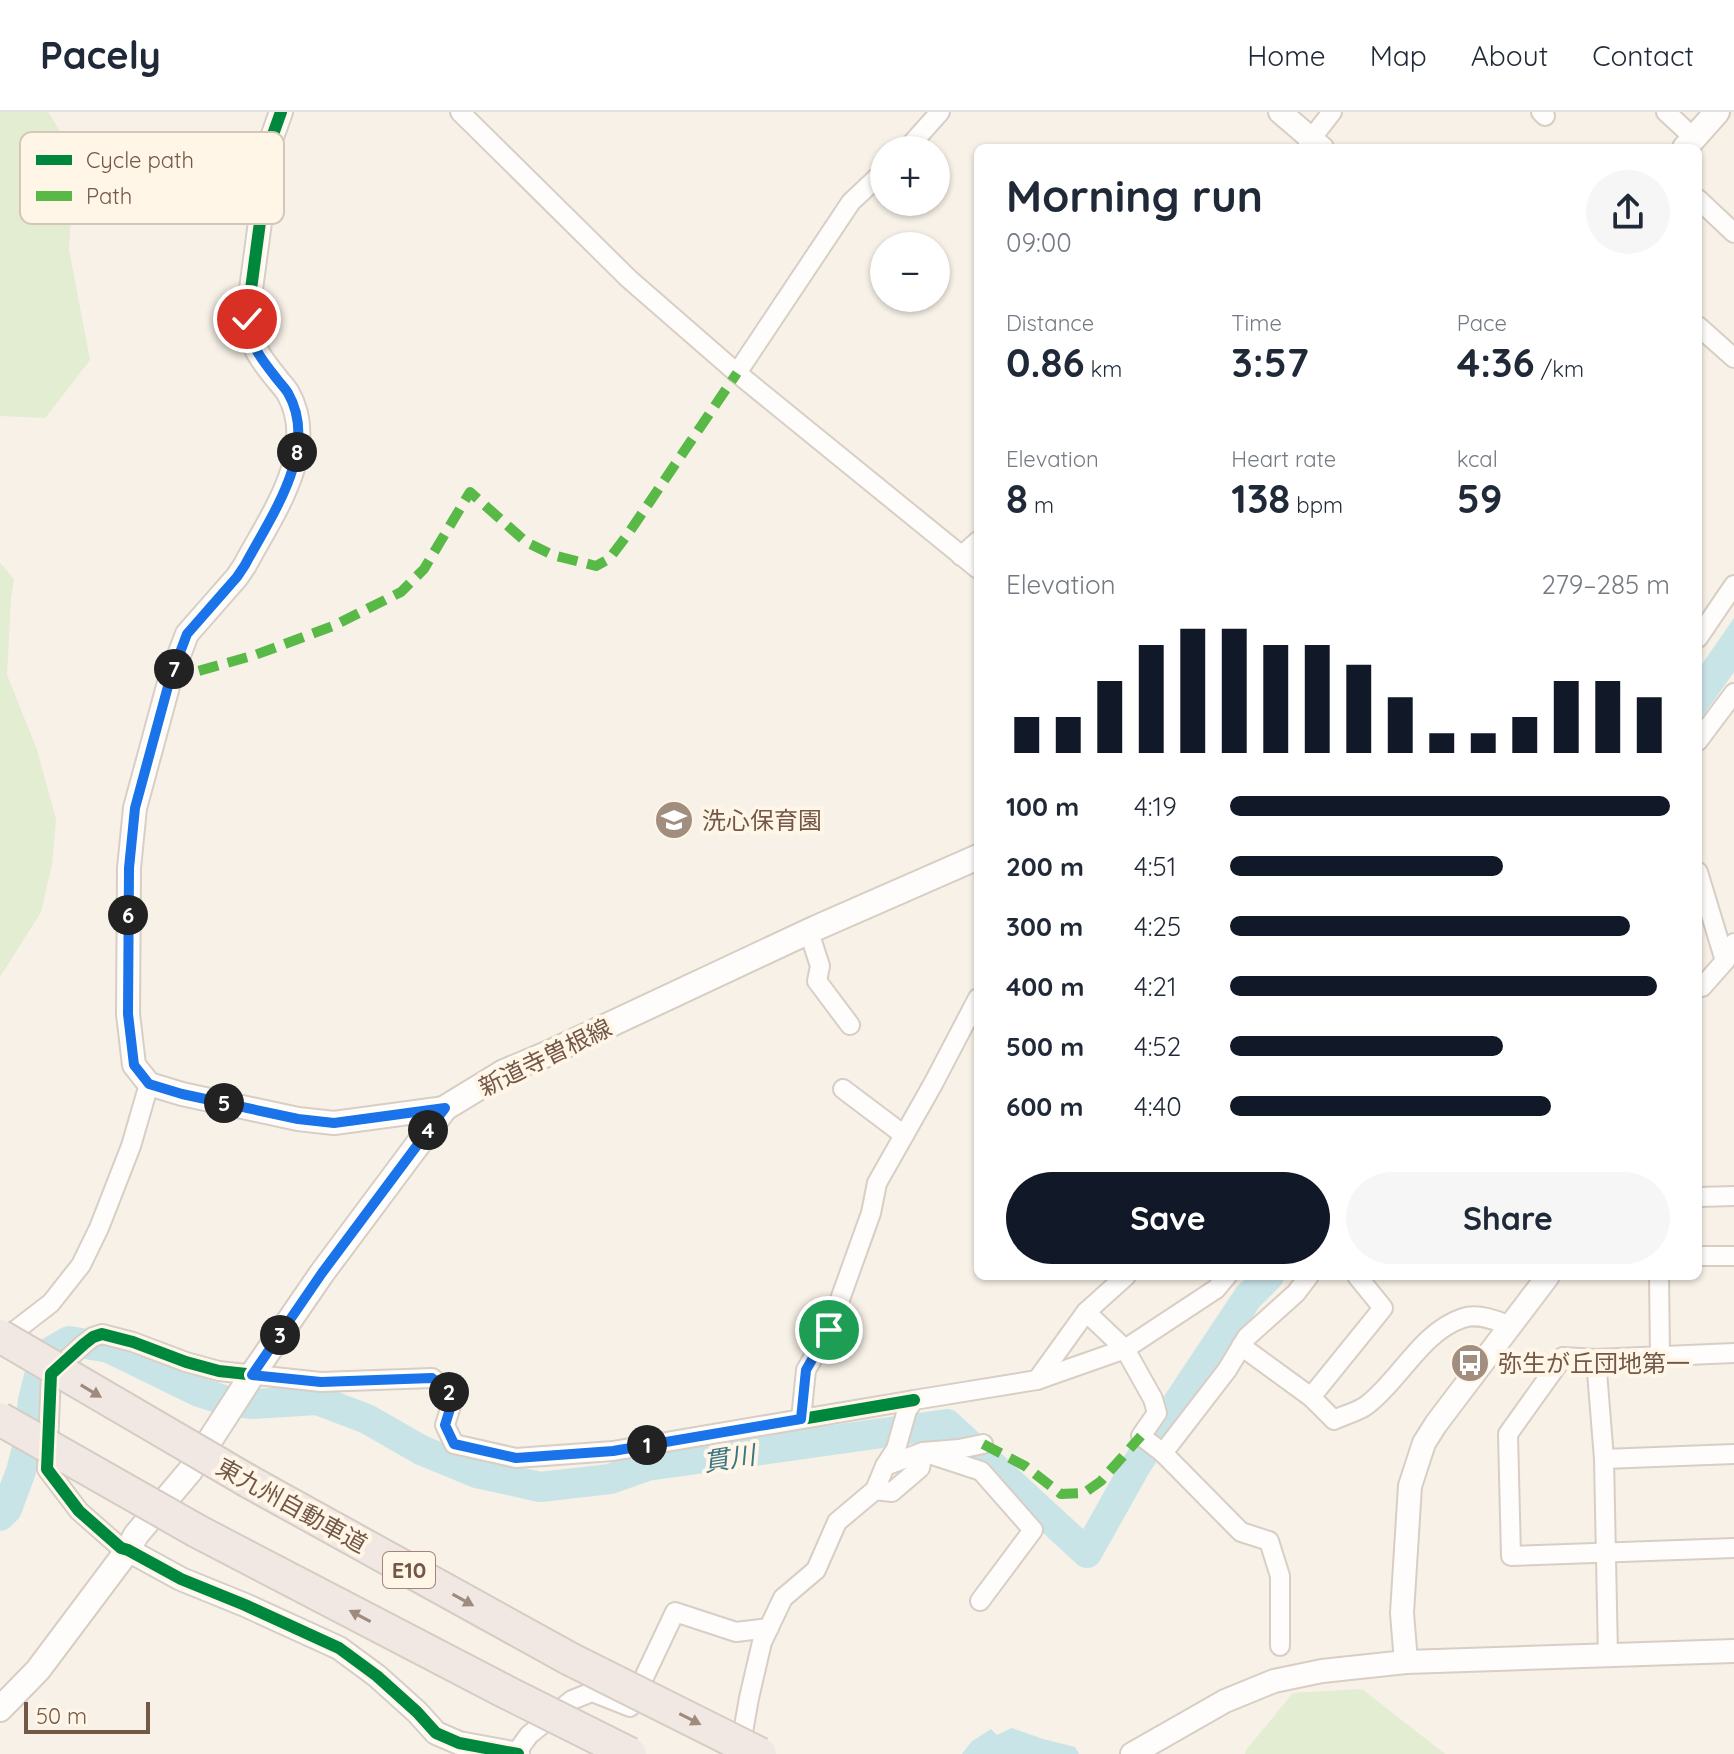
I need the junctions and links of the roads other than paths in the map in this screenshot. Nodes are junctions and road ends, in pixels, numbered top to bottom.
1 (281, 112) edge
2 (460, 112) edge
3 (940, 112) edge
4 (1280, 112) edge
5 (1332, 112) edge
6 (1666, 112) edge
7 (1717, 112) edge
8 (1729, 112) edge
9 (1734, 117) edge
10 (274, 132) edge
11 (919, 136) edge
12 (1690, 143) edge
13 (1312, 144) edge
14 (1314, 144) edge
15 (870, 184) edge
16 (1702, 203) edge
17 (260, 224) edge
18 (1734, 233) edge
19 (1702, 330) edge
20 (1734, 358) edge
21 (737, 373) junction
22 (974, 545) edge
23 (961, 556) junction
24 (974, 566) edge
25 (1734, 585) edge
26 (1702, 632) edge
27 (1734, 693) edge
28 (1702, 736) edge
29 (974, 859) edge
30 (1702, 885) edge
31 (809, 932) junction
32 (1734, 943) edge
33 (1725, 961) junction
34 (1702, 987) dead end
35 (974, 1006) edge
36 (850, 1025) dead end
37 (149, 1084) junction
38 (843, 1089) dead end
39 (445, 1108) junction
40 (904, 1135) junction
41 (1734, 1196) edge
42 (1702, 1197) edge
43 (1702, 1256) edge
44 (1734, 1256) edge
45 (1122, 1280) edge
46 (1224, 1280) edge
47 (1306, 1280) edge
48 (1360, 1280) edge
49 (1545, 1280) edge
50 (1659, 1280) edge
51 (1086, 1312) junction
52 (1510, 1326) junction
53 (0, 1338) edge
54 (1241, 1346) junction
55 (1126, 1352) junction
56 (1734, 1353) edge
57 (1660, 1356) junction
58 (1596, 1359) junction
59 (251, 1376) junction
60 (1037, 1380) junction
61 (1311, 1397) junction
62 (911, 1405) junction
63 (0, 1419) edge
64 (801, 1419) junction
65 (983, 1444) dead end
66 (1156, 1448) junction
67 (923, 1452) junction
68 (1734, 1454) edge
69 (1604, 1459) junction
70 (885, 1466) junction
71 (875, 1490) junction
72 (1734, 1548) edge
73 (128, 1550) junction
74 (1606, 1552) junction
75 (980, 1601) dead end
76 (769, 1628) junction
77 (1280, 1646) dead end
78 (1734, 1651) edge
79 (1608, 1656) junction
80 (1406, 1662) junction
81 (0, 1709) edge
82 (517, 1754) edge
83 (630, 1754) edge
84 (739, 1754) edge
85 (760, 1754) edge
86 (1132, 1754) edge

1 - 10 street
2 - 21 street
3 - 11 street
4 - 13 street
5 - 14 street
6 - 12 street
7 - 12 main road
8 - 9 street
15 - 21 street
16 - 18 street
17 - 37 street
19 - 20 street
21 - 23 street
22 - 23 street
23 - 24 street
25 - 26 street
27 - 28 street
29 - 31 main road, 新道寺曽根線
30 - 33 street
31 - 36 street
31 - 39 main road, 新道寺曽根線
32 - 33 street
33 - 34 street
35 - 40 street
37 - 39 street
37 - 53 street
38 - 40 street
39 - 59 main road, 新道寺曽根線
40 - 64 street
41 - 42 street
43 - 44 street
45 - 51 street
46 - 55 street
47 - 54 street
48 - 61 street
49 - 52 street
50 - 57 street
51 - 55 street
51 - 60 street
52 - 61 street
52 - 80 street
53 -> 85 highway, 東九州自動車道 / E10, bridge
54 - 61 street
54 - 66 street
55 - 60 street
55 - 66 street
56 - 57 street
57 - 58 street
58 - 69 street
58 - 74 street
59 - 64 street
59 - 73 main road, 新道寺曽根線
59 - 73 street
60 - 62 street
62 - 64 street
62 - 70 street
83 -> 63 highway, E10, bridge
65 - 67 street
66 - 77 street
67 - 70 street
67 - 71 street
67 - 75 street
68 - 69 street
69 - 74 street
70 - 71 street
71 - 76 street
72 - 74 street
73 - 81 main road, 新道寺曽根線
73 - 82 street
74 - 79 street
76 - 82 street
76 - 84 street
78 - 79 street
79 - 80 street
80 - 86 street

